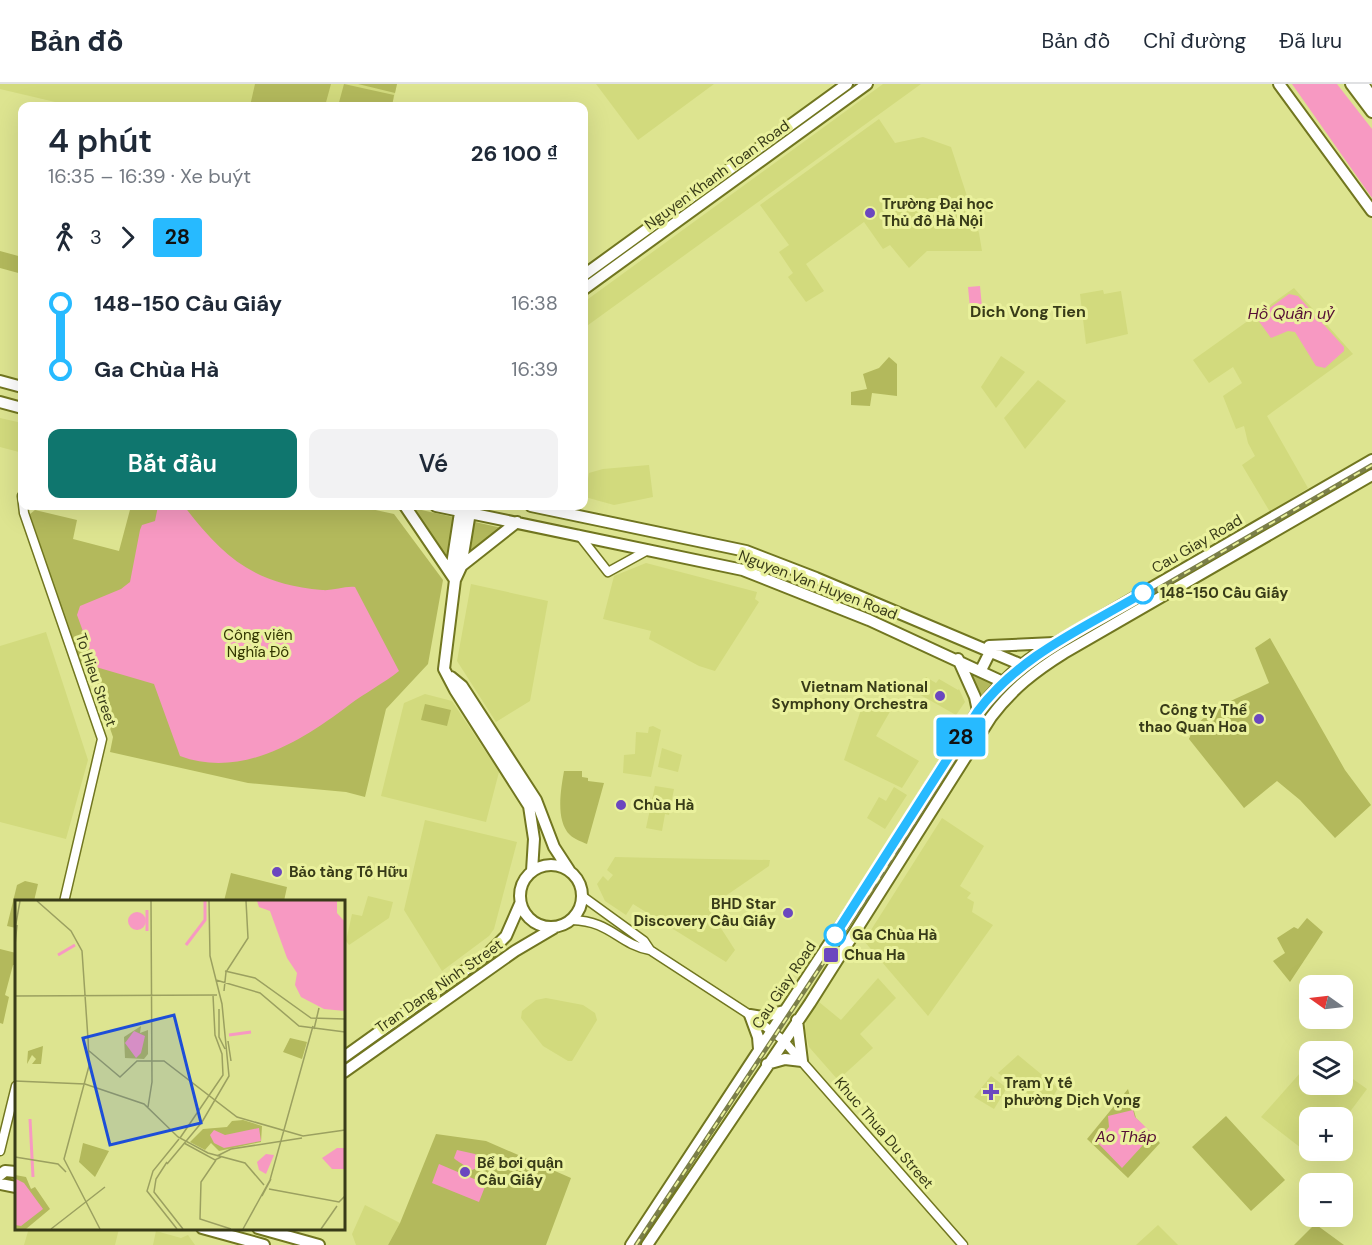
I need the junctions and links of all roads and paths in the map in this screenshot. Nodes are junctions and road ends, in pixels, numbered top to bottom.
1 (847, 84) edge
2 (867, 84) edge
3 (1279, 84) edge
4 (1351, 84) edge
5 (1363, 84) edge
6 (1372, 92) edge
7 (1372, 99) edge
8 (1372, 112) edge
9 (799, 119) junction
10 (806, 129) junction
11 (1372, 211) edge
12 (588, 271) edge
13 (588, 286) edge
14 (0, 381) edge
15 (18, 386) edge
16 (0, 402) edge
17 (18, 407) edge
18 (1372, 460) edge
19 (1372, 475) edge
20 (24, 510) edge
21 (408, 510) edge
22 (466, 510) edge
23 (473, 510) edge
24 (550, 510) edge
25 (517, 522) junction
26 (619, 525) junction
27 (579, 536) junction
28 (614, 543) junction
29 (649, 549) junction
30 (1203, 559) junction
31 (1209, 570) junction
32 (456, 572) junction
33 (1057, 643) junction
34 (987, 648) junction
35 (958, 658) junction
36 (1022, 664) junction
37 (981, 670) junction
38 (1003, 682) junction
39 (978, 711) junction
40 (937, 775) junction
41 (951, 783) junction
42 (532, 801) junction
43 (568, 870) junction
44 (532, 871) junction
45 (582, 896) junction
46 (64, 900) edge
47 (520, 904) junction
48 (572, 920) junction
49 (554, 928) junction
50 (650, 951) junction
51 (784, 1011) junction
52 (750, 1015) junction
53 (797, 1020) junction
54 (771, 1030) junction
55 (783, 1040) junction
56 (759, 1050) junction
57 (346, 1055) edge
58 (802, 1061) junction
59 (355, 1064) junction
60 (767, 1064) junction
61 (345, 1071) edge
62 (15, 1090) edge
63 (0, 1151) edge
64 (15, 1172) edge
65 (0, 1175) edge
66 (0, 1184) edge
67 (15, 1186) edge
68 (209, 1230) edge
69 (265, 1230) edge
70 (264, 1245) edge
71 (319, 1245) edge
72 (631, 1245) edge
73 (647, 1245) edge
74 (963, 1245) edge

1 - 9 main road, Nguyen Khanh Toan Road
2 - 10 main road, Nguyen Khanh Toan Road
3 - 11 main road
4 - 8 main road
5 - 6 highway
5 - 7 highway
9 - 10 main road
9 - 12 main road, Nguyen Khanh Toan Road
10 - 13 main road, Nguyen Khanh Toan Road
14 - 15 main road
16 - 17 main road
18 - 30 main road, Cau Giay Road
19 - 31 main road, Cau Giay Road
20 - 46 street, To Hieu Street
21 - 32 main road
22 - 32 main road
23 - 25 main road, Nguyen Van Huyen Road
24 - 26 main road, Nguyen Van Huyen Road
25 - 27 main road, Nguyen Van Huyen Road
25 - 32 main road
26 - 28 main road
26 - 34 main road, Nguyen Van Huyen Road
27 - 28 main road, Nguyen Van Huyen Road
27 - 29 street
28 - 29 main road, Nguyen Van Huyen Road
29 - 35 main road, Nguyen Van Huyen Road
30 - 31 main road
30 - 33 main road, Cau Giay Road
31 - 41 main road, Cau Giay Road
32 - 42 main road
33 - 34 main road
33 - 36 main road, Cau Giay Road
34 - 36 main road, Nguyen Van Huyen Road
34 - 37 main road
35 - 37 main road, Nguyen Van Huyen Road
35 - 39 main road
36 - 38 main road, Cau Giay Road
37 - 38 main road, Nguyen Van Huyen Road
38 - 39 main road, Cau Giay Road
39 - 40 main road, Cau Giay Road
40 - 41 main road
40 - 51 main road, Cau Giay Road
41 - 53 main road, Cau Giay Road
42 - 43 main road
42 - 44 main road
43 - 44 main road
43 - 45 main road
44 - 47 main road
45 - 48 main road
45 - 50 street
47 - 49 main road
47 - 57 main road, Tran Dang Ninh Street
48 - 49 main road
48 - 50 street
49 - 59 main road, Tran Dang Ninh Street
50 - 52 street
51 - 52 main road
51 - 54 main road, Cau Giay Road
52 - 54 street
52 - 56 main road
53 - 55 main road, Cau Giay Road
53 - 58 main road
54 - 55 street, Khuc Thua Du Street
54 - 56 main road, Cau Giay Road
55 - 58 street, Khuc Thua Du Street
55 - 60 main road, Cau Giay Road
56 - 72 main road, Cau Giay Road
57 - 59 street
58 - 60 main road
58 - 74 street, Khuc Thua Du Street
59 - 61 main road, Tran Dang Ninh Street
60 - 73 main road, Cau Giay Road
62 - 63 street
64 - 65 main road
66 - 67 main road
68 - 70 main road
69 - 71 main road

